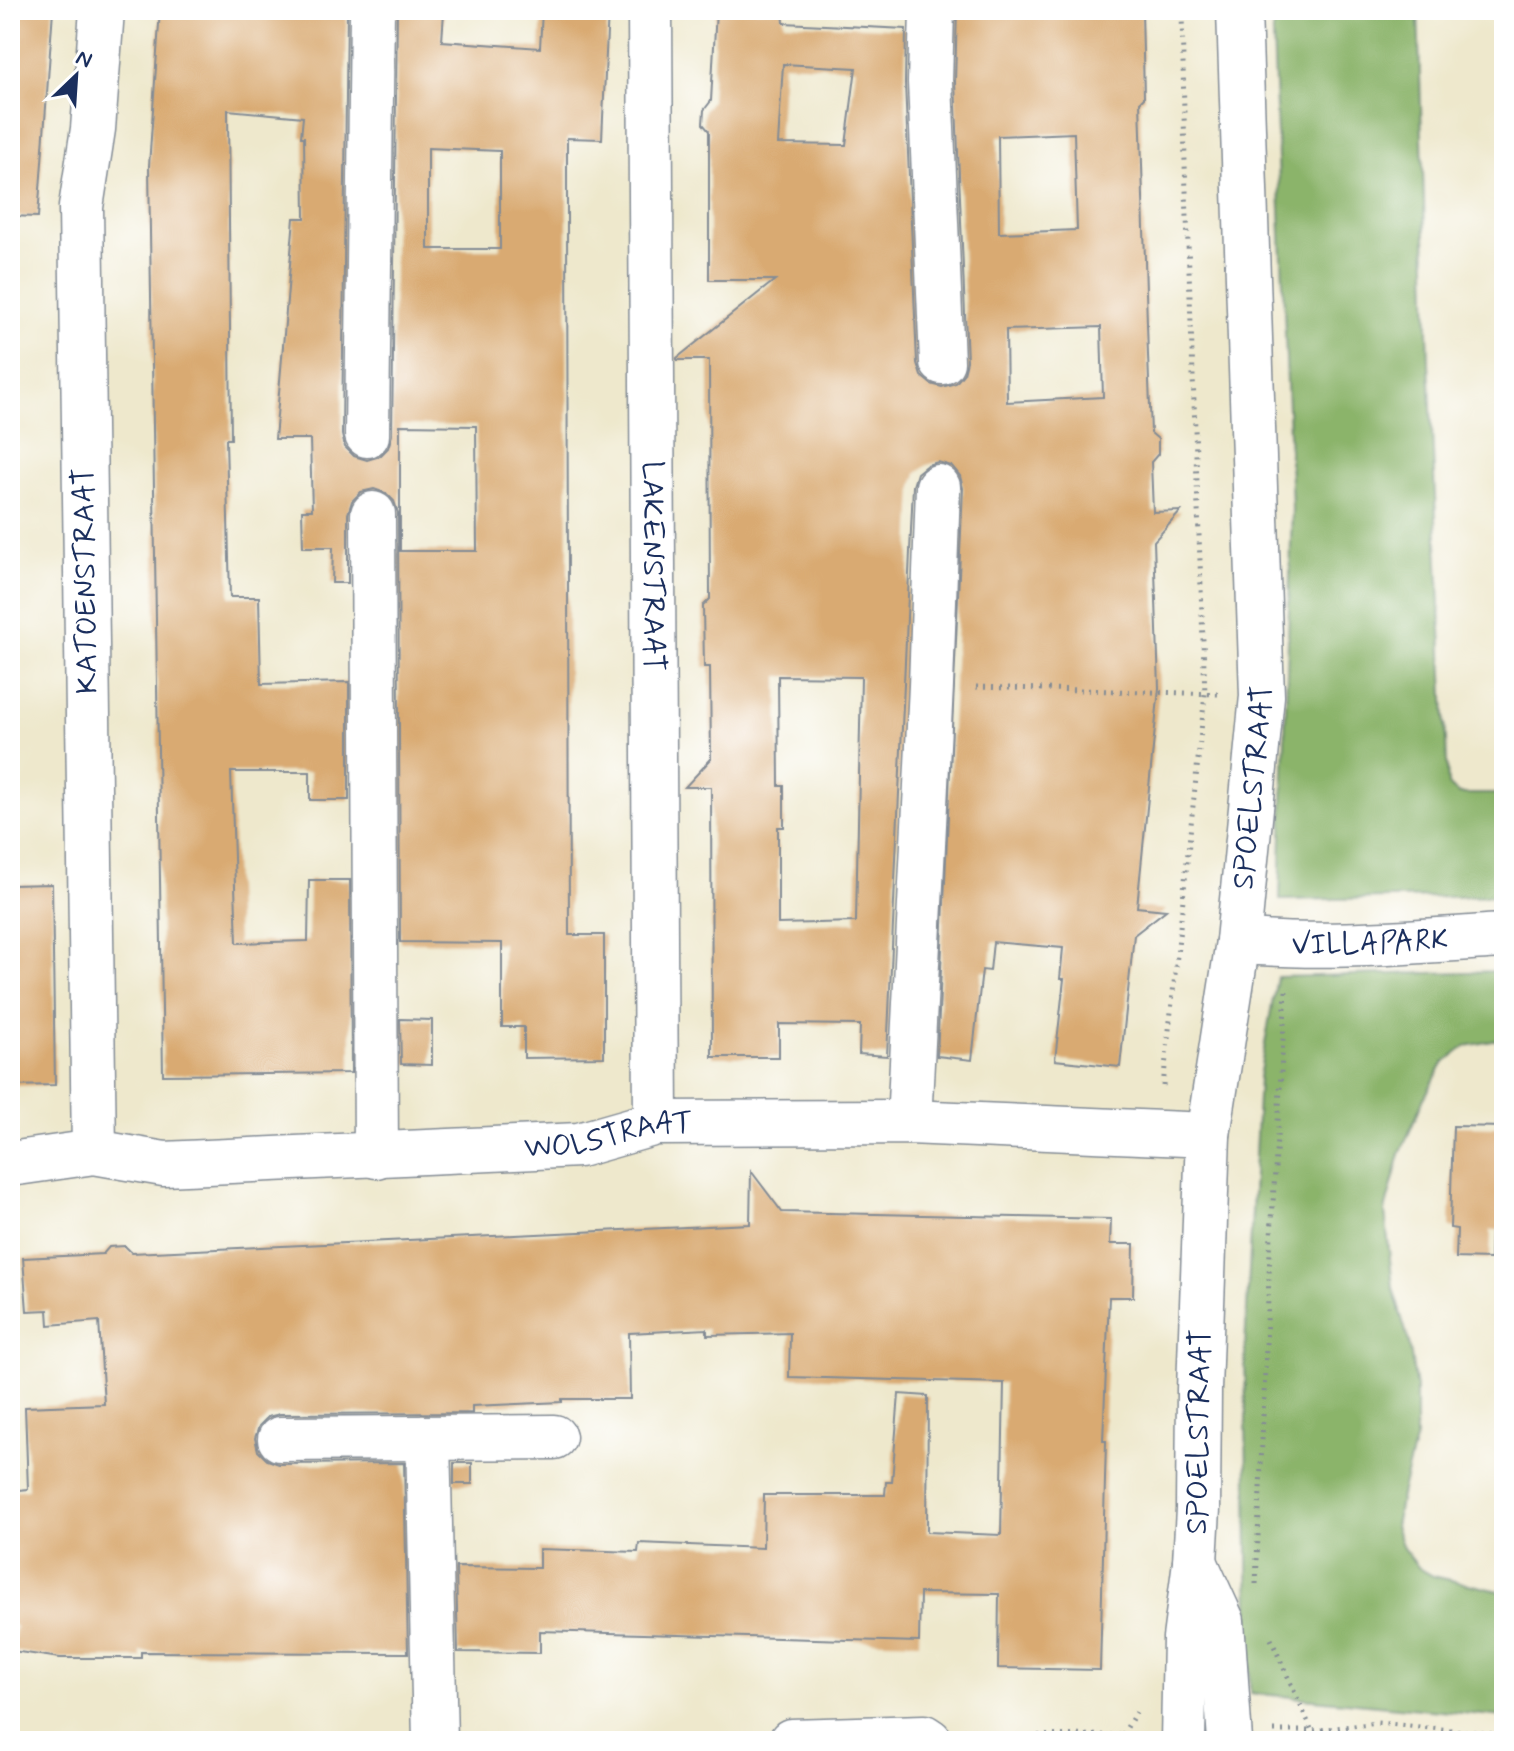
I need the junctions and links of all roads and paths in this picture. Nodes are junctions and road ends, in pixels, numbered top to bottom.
1 (102, 10) edge
2 (372, 10) edge
3 (650, 10) edge
4 (932, 10) edge
5 (1182, 10) edge
6 (1239, 10) edge
7 (942, 362) dead end
8 (367, 435) dead end
9 (938, 487) dead end
10 (373, 514) dead end
11 (931, 686) junction
12 (1205, 694) junction
13 (1262, 696) junction
14 (1504, 936) edge
15 (1238, 941) junction
16 (909, 1122) junction
17 (656, 1123) junction
18 (1157, 1133) junction
19 (1208, 1135) junction
20 (94, 1152) junction
21 (376, 1156) junction
22 (10, 1164) edge
23 (554, 1437) dead end
24 (428, 1438) junction
25 (280, 1439) dead end
26 (1195, 1562) junction
27 (1504, 1735) edge
28 (1120, 1738) edge
29 (927, 1739) edge
30 (435, 1741) edge
31 (791, 1741) edge
32 (1183, 1741) edge
33 (1230, 1741) edge
34 (1313, 1741) edge

1 - 20 street, KATOENSTRAAT
2 - 8 street
3 - 17 street, LAKENSTRAAT
4 - 7 street
5 - 12 path
6 - 13 street, SPOELSTRAAT
9 - 11 street
10 - 21 street
11 - 12 path
11 - 16 street
12 - 13 path
12 - 18 path
13 - 15 street, SPOELSTRAAT
14 - 15 street, VILLAPARK
15 - 19 street, SPOELSTRAAT
16 - 17 street, WOLSTRAAT
16 - 18 street, WOLSTRAAT
17 - 21 street, WOLSTRAAT
18 - 19 street, WOLSTRAAT
19 - 26 street, SPOELSTRAAT
20 - 21 street, WOLSTRAAT
20 - 22 street, WOLSTRAAT
23 - 24 street
24 - 25 street
24 - 30 street
26 - 32 street, SPOELSTRAAT
26 - 33 street, SPOELSTRAAT
27 - 34 path
28 - 29 path
29 - 31 street

